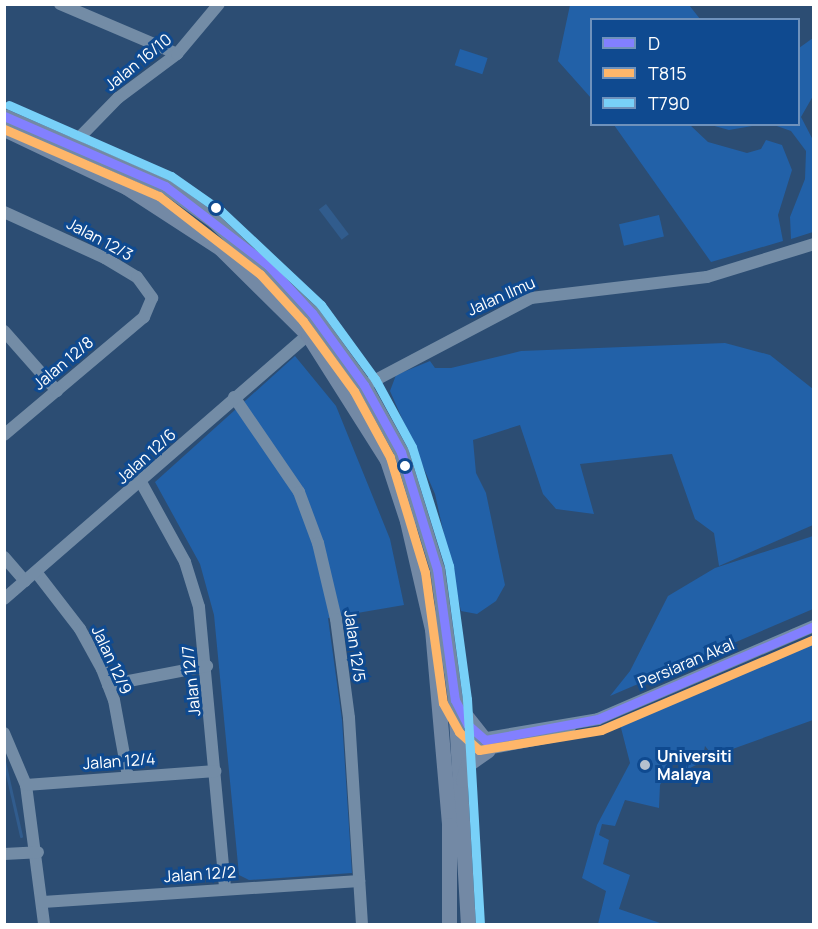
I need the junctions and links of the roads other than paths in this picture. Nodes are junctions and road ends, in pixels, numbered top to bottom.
1 (60, 4) edge
2 (219, 4) edge
3 (177, 54) junction
4 (4, 106) edge
5 (4, 116) edge
6 (35, 126) junction
7 (4, 129) edge
8 (4, 136) edge
9 (30, 141) junction
10 (75, 142) junction
11 (4, 212) edge
12 (813, 244) edge
13 (144, 316) joint
14 (4, 331) edge
15 (308, 335) junction
16 (364, 385) junction
17 (57, 391) junction
18 (349, 394) junction
19 (234, 397) junction
20 (4, 435) edge
21 (142, 484) junction
22 (4, 557) edge
23 (36, 572) junction
24 (25, 580) junction
25 (4, 599) edge
26 (813, 627) edge
27 (207, 666) junction
28 (437, 672) junction
29 (108, 685) junction
30 (455, 700) junction
31 (4, 733) edge
32 (486, 745) junction
33 (457, 748) junction
34 (215, 771) junction
35 (128, 776) junction
36 (26, 785) junction
37 (461, 787) junction
38 (447, 798) junction
39 (38, 852) junction
40 (4, 854) edge
41 (359, 881) junction
42 (225, 888) junction
43 (44, 902) junction
44 (44, 924) edge
45 (362, 924) edge
46 (449, 924) edge
47 (468, 924) edge

1 - 3 street
2 - 3 street, Jalan 16/10
3 - 10 street, Jalan 16/10
4 - 6 main road
5 - 6 main road
6 - 10 main road
7 - 9 main road
8 - 9 main road
9 - 15 main road
10 - 16 main road
11 - 13 street, Jalan 12/3
12 - 16 street, Jalan Ilmu
13 - 17 street, Jalan 12/8
14 - 17 street
15 - 18 main road
15 - 19 street, Jalan 12/6
16 - 18 street, Jalan Ilmu
16 - 30 main road
17 - 20 street, Jalan 12/8
18 - 28 main road
19 - 21 street, Jalan 12/6
19 - 41 street, Jalan 12/5
21 - 23 street, Jalan 12/6
21 - 27 street, Jalan 12/7
22 - 24 street
23 - 24 street, Jalan 12/6
23 - 29 street, Jalan 12/9
24 - 25 street, Jalan 12/6
26 - 32 street, Persiaran Akal
27 - 29 street
27 - 34 street, Jalan 12/7
28 - 33 main road
28 - 38 main road
29 - 35 street, Jalan 12/9
30 - 32 main road
30 - 33 main road
31 - 36 street
32 - 33 street, Persiaran Akal
32 - 37 main road
33 - 37 main road
33 - 38 main road
34 - 35 street, Jalan 12/4
34 - 42 street, Jalan 12/7
35 - 36 street, Jalan 12/4
36 - 39 street
37 - 47 main road
38 - 46 main road
39 - 40 street
39 - 43 street
41 - 42 street, Jalan 12/2
41 - 45 street, Jalan 12/5
42 - 43 street, Jalan 12/2
43 - 44 street

